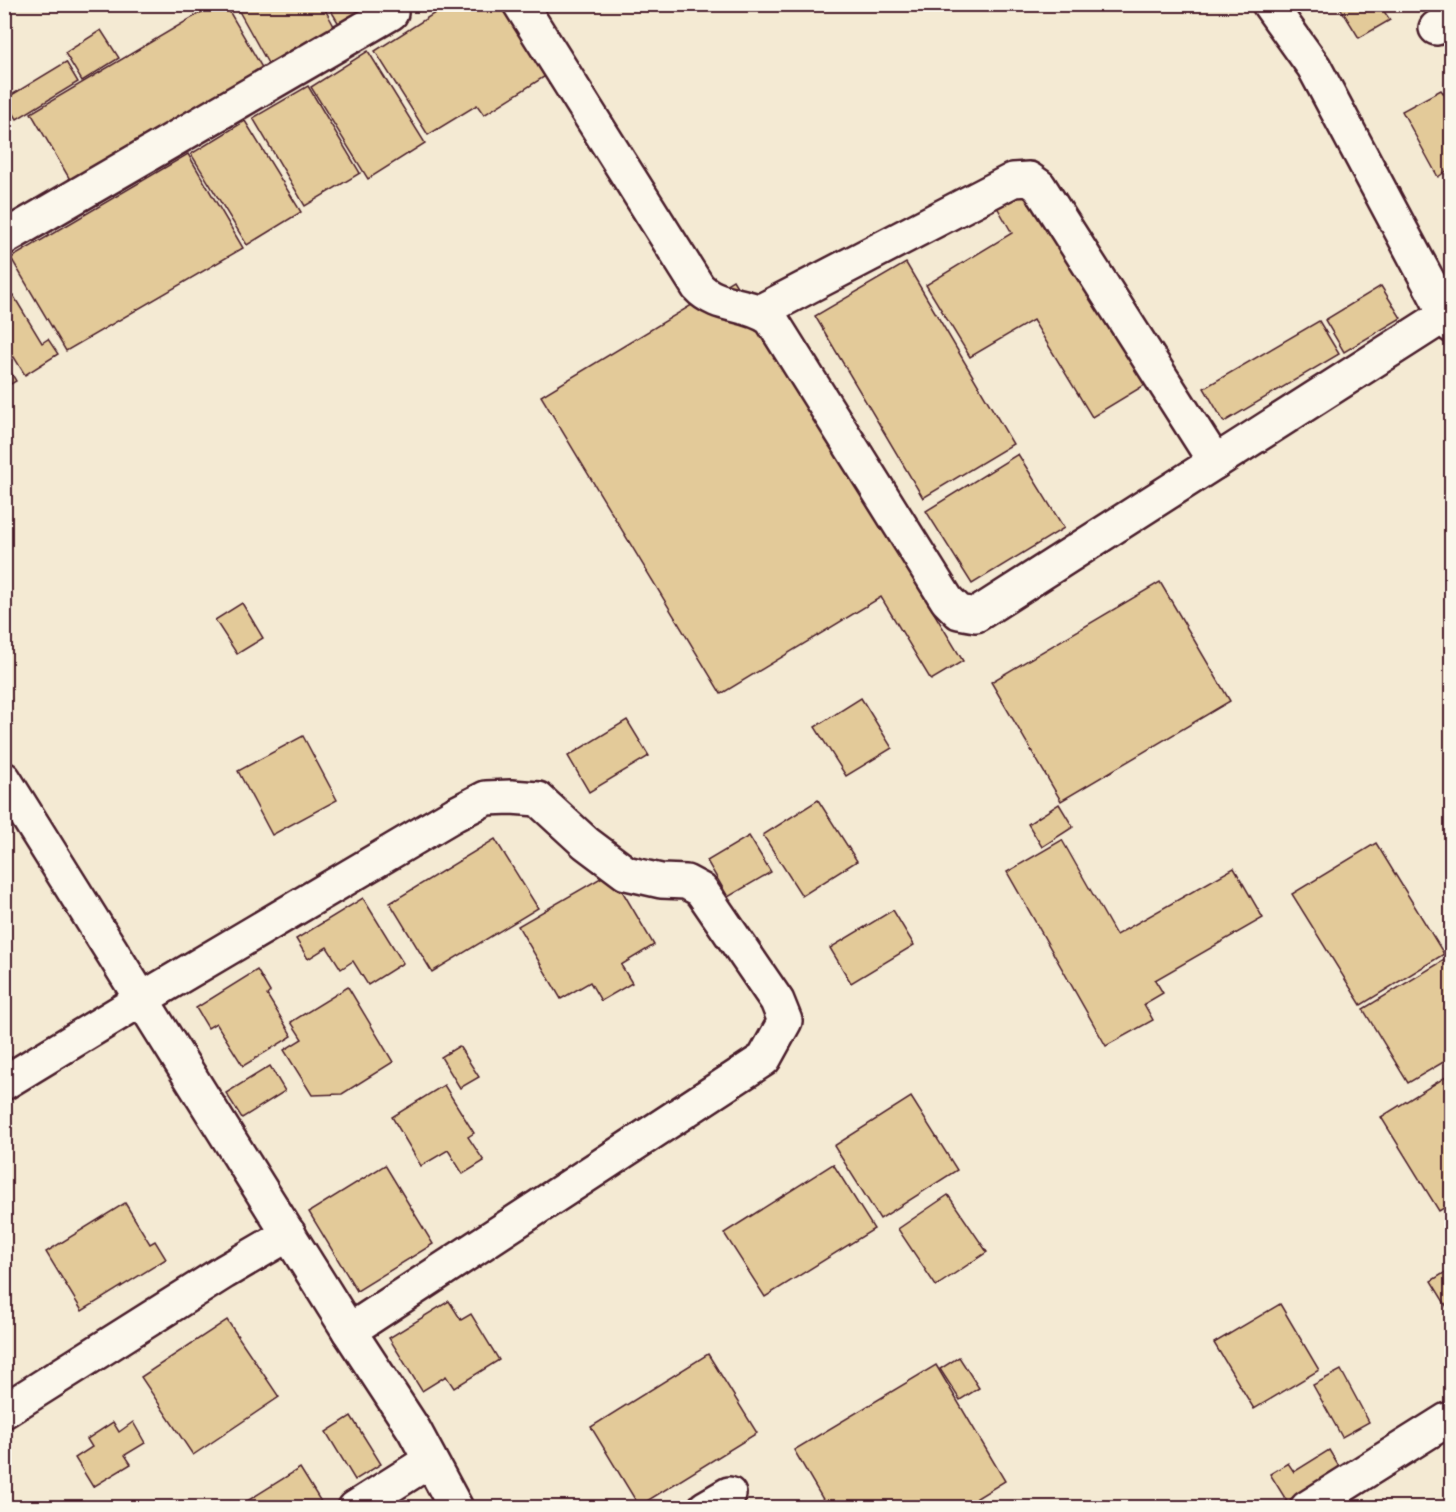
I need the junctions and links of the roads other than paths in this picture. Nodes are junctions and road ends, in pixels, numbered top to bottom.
1 (520, 4) edge
2 (1269, 4) edge
3 (391, 13) dead end
4 (4, 238) edge
5 (761, 311) junction
6 (1448, 321) edge
7 (1215, 462) junction
8 (4, 779) edge
9 (142, 999) junction
10 (4, 1083) edge
11 (289, 1234) junction
12 (349, 1331) junction
13 (4, 1411) edge
14 (1447, 1420) dead end
15 (429, 1461) junction
16 (355, 1508) edge
17 (456, 1508) edge
18 (1307, 1508) edge

1 - 5 street
2 - 6 street
3 - 4 street
5 - 7 street
5 - 7 street
6 - 7 street
8 - 9 street
9 - 10 street
9 - 11 street
9 - 12 street
11 - 12 street
11 - 13 street
12 - 15 street
14 - 18 street
15 - 16 street
15 - 17 street

